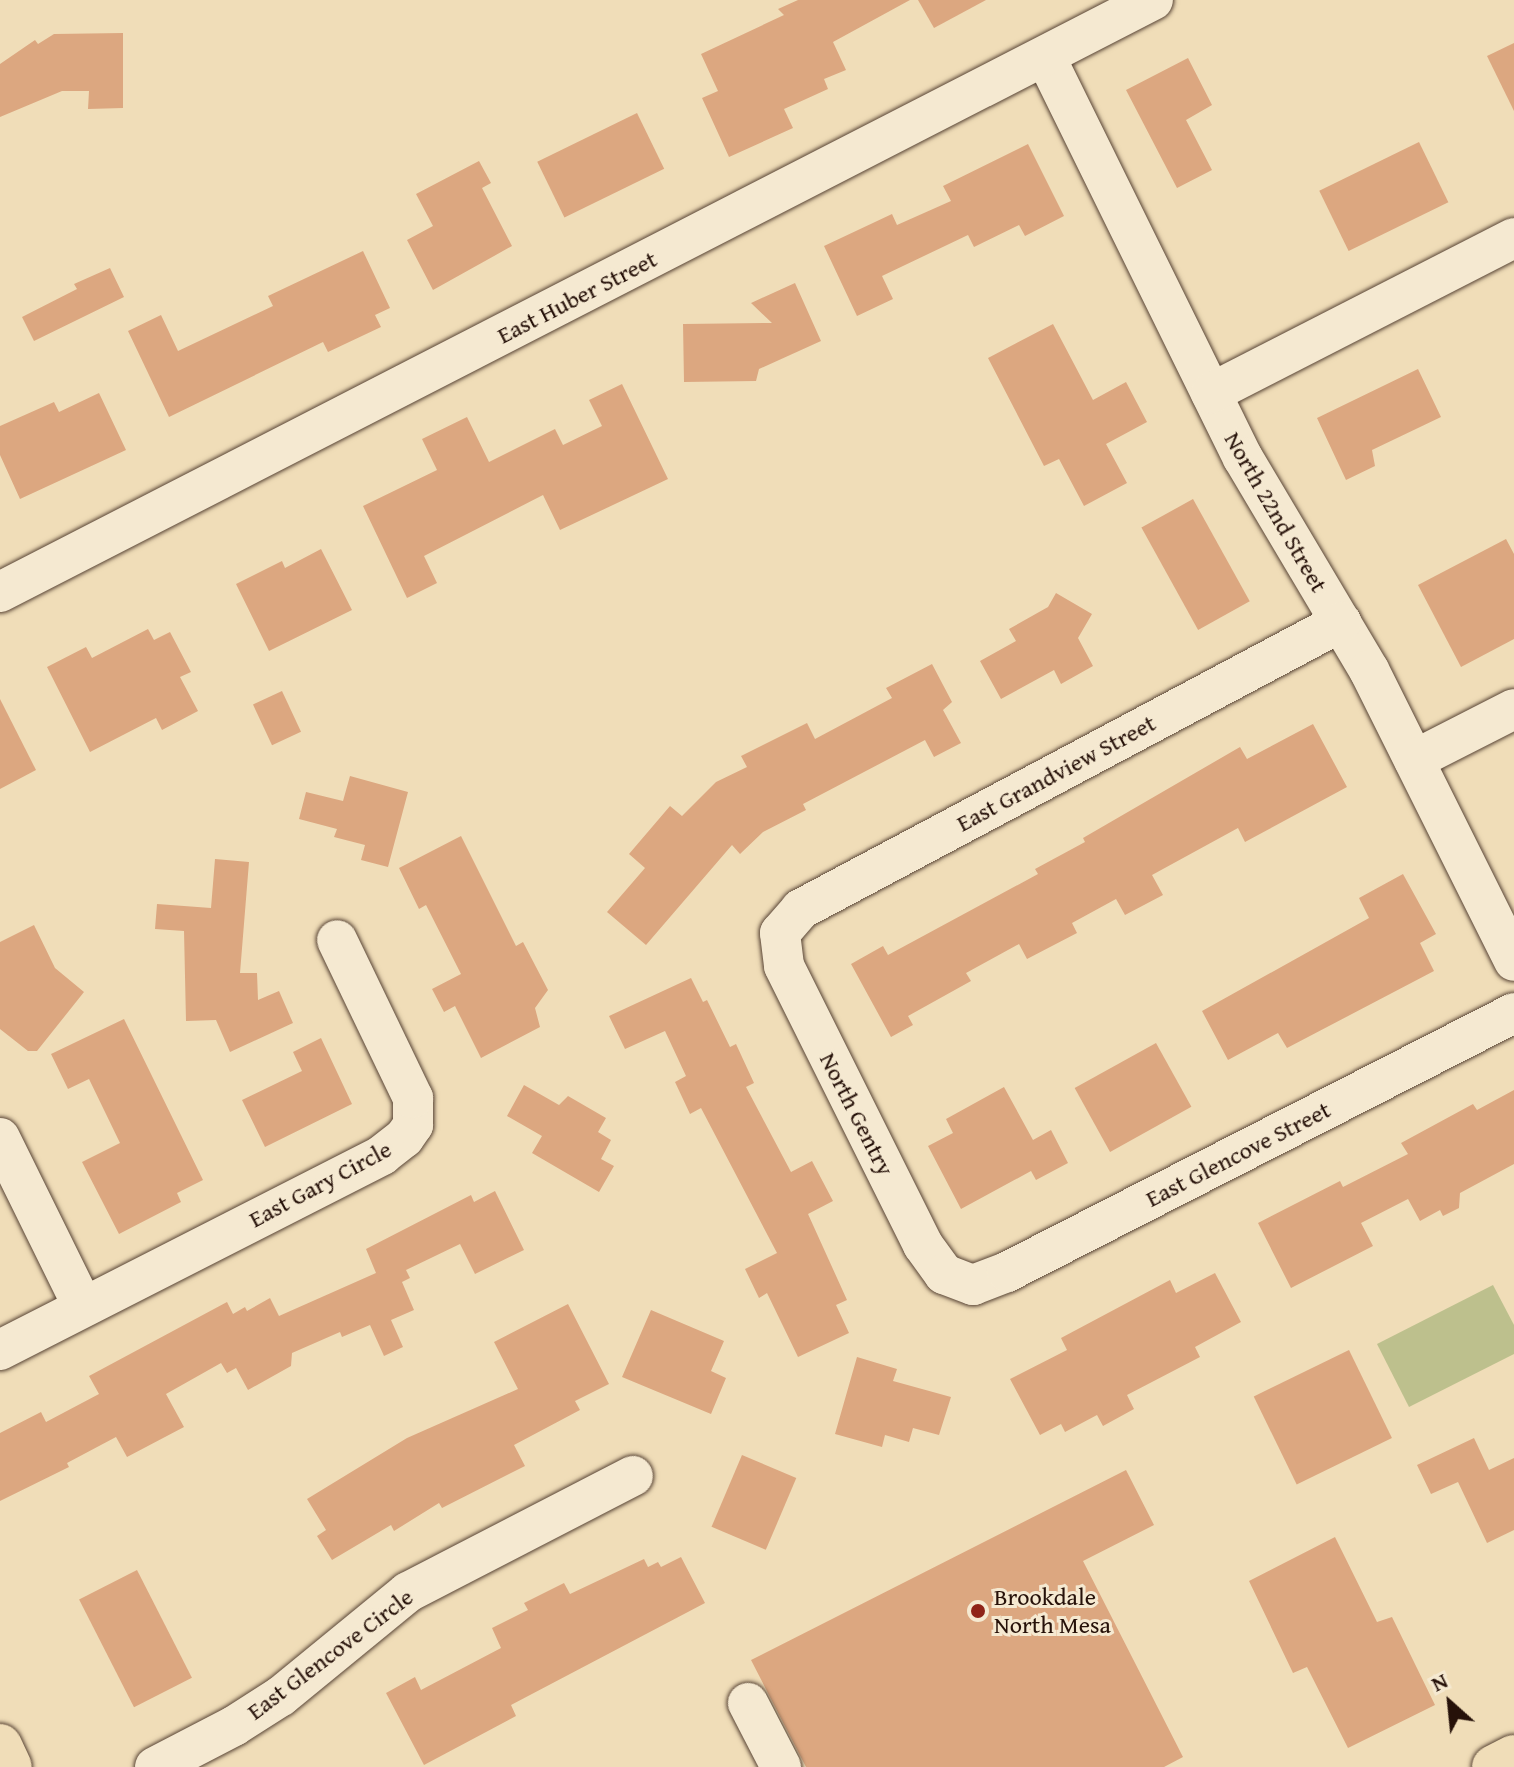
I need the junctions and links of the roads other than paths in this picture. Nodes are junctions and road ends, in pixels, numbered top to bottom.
1 (1153, 0) edge
2 (1046, 58) junction
3 (1514, 238) edge
4 (1211, 393) junction
5 (0, 592) edge
6 (1341, 622) junction
7 (1514, 709) edge
8 (1414, 760) junction
9 (780, 933) joint
10 (337, 940) dead end
11 (1514, 961) edge
12 (1514, 1013) edge
13 (0, 1138) edge
14 (958, 1282) joint
15 (83, 1307) junction
16 (0, 1350) edge
17 (633, 1476) dead end
18 (748, 1703) dead end
19 (0, 1746) edge
20 (1514, 1757) edge
21 (10, 1767) edge
22 (155, 1767) edge
23 (781, 1767) edge
24 (1494, 1767) edge

1 - 2 street, East Huber Street
2 - 4 street, North 22nd Street
2 - 5 street, East Huber Street
3 - 4 street
4 - 6 street, North 22nd Street
6 - 8 street, North 22nd Street
6 - 9 street, East Grandview Street
7 - 8 street
8 - 11 street, North 22nd Street
9 - 14 street, North Gentry
10 - 15 street, East Gary Circle
12 - 14 street, East Glencove Street
13 - 15 street
15 - 16 street, East Gary Circle
17 - 22 street, East Glencove Circle
18 - 23 street
19 - 21 main road
20 - 24 main road

